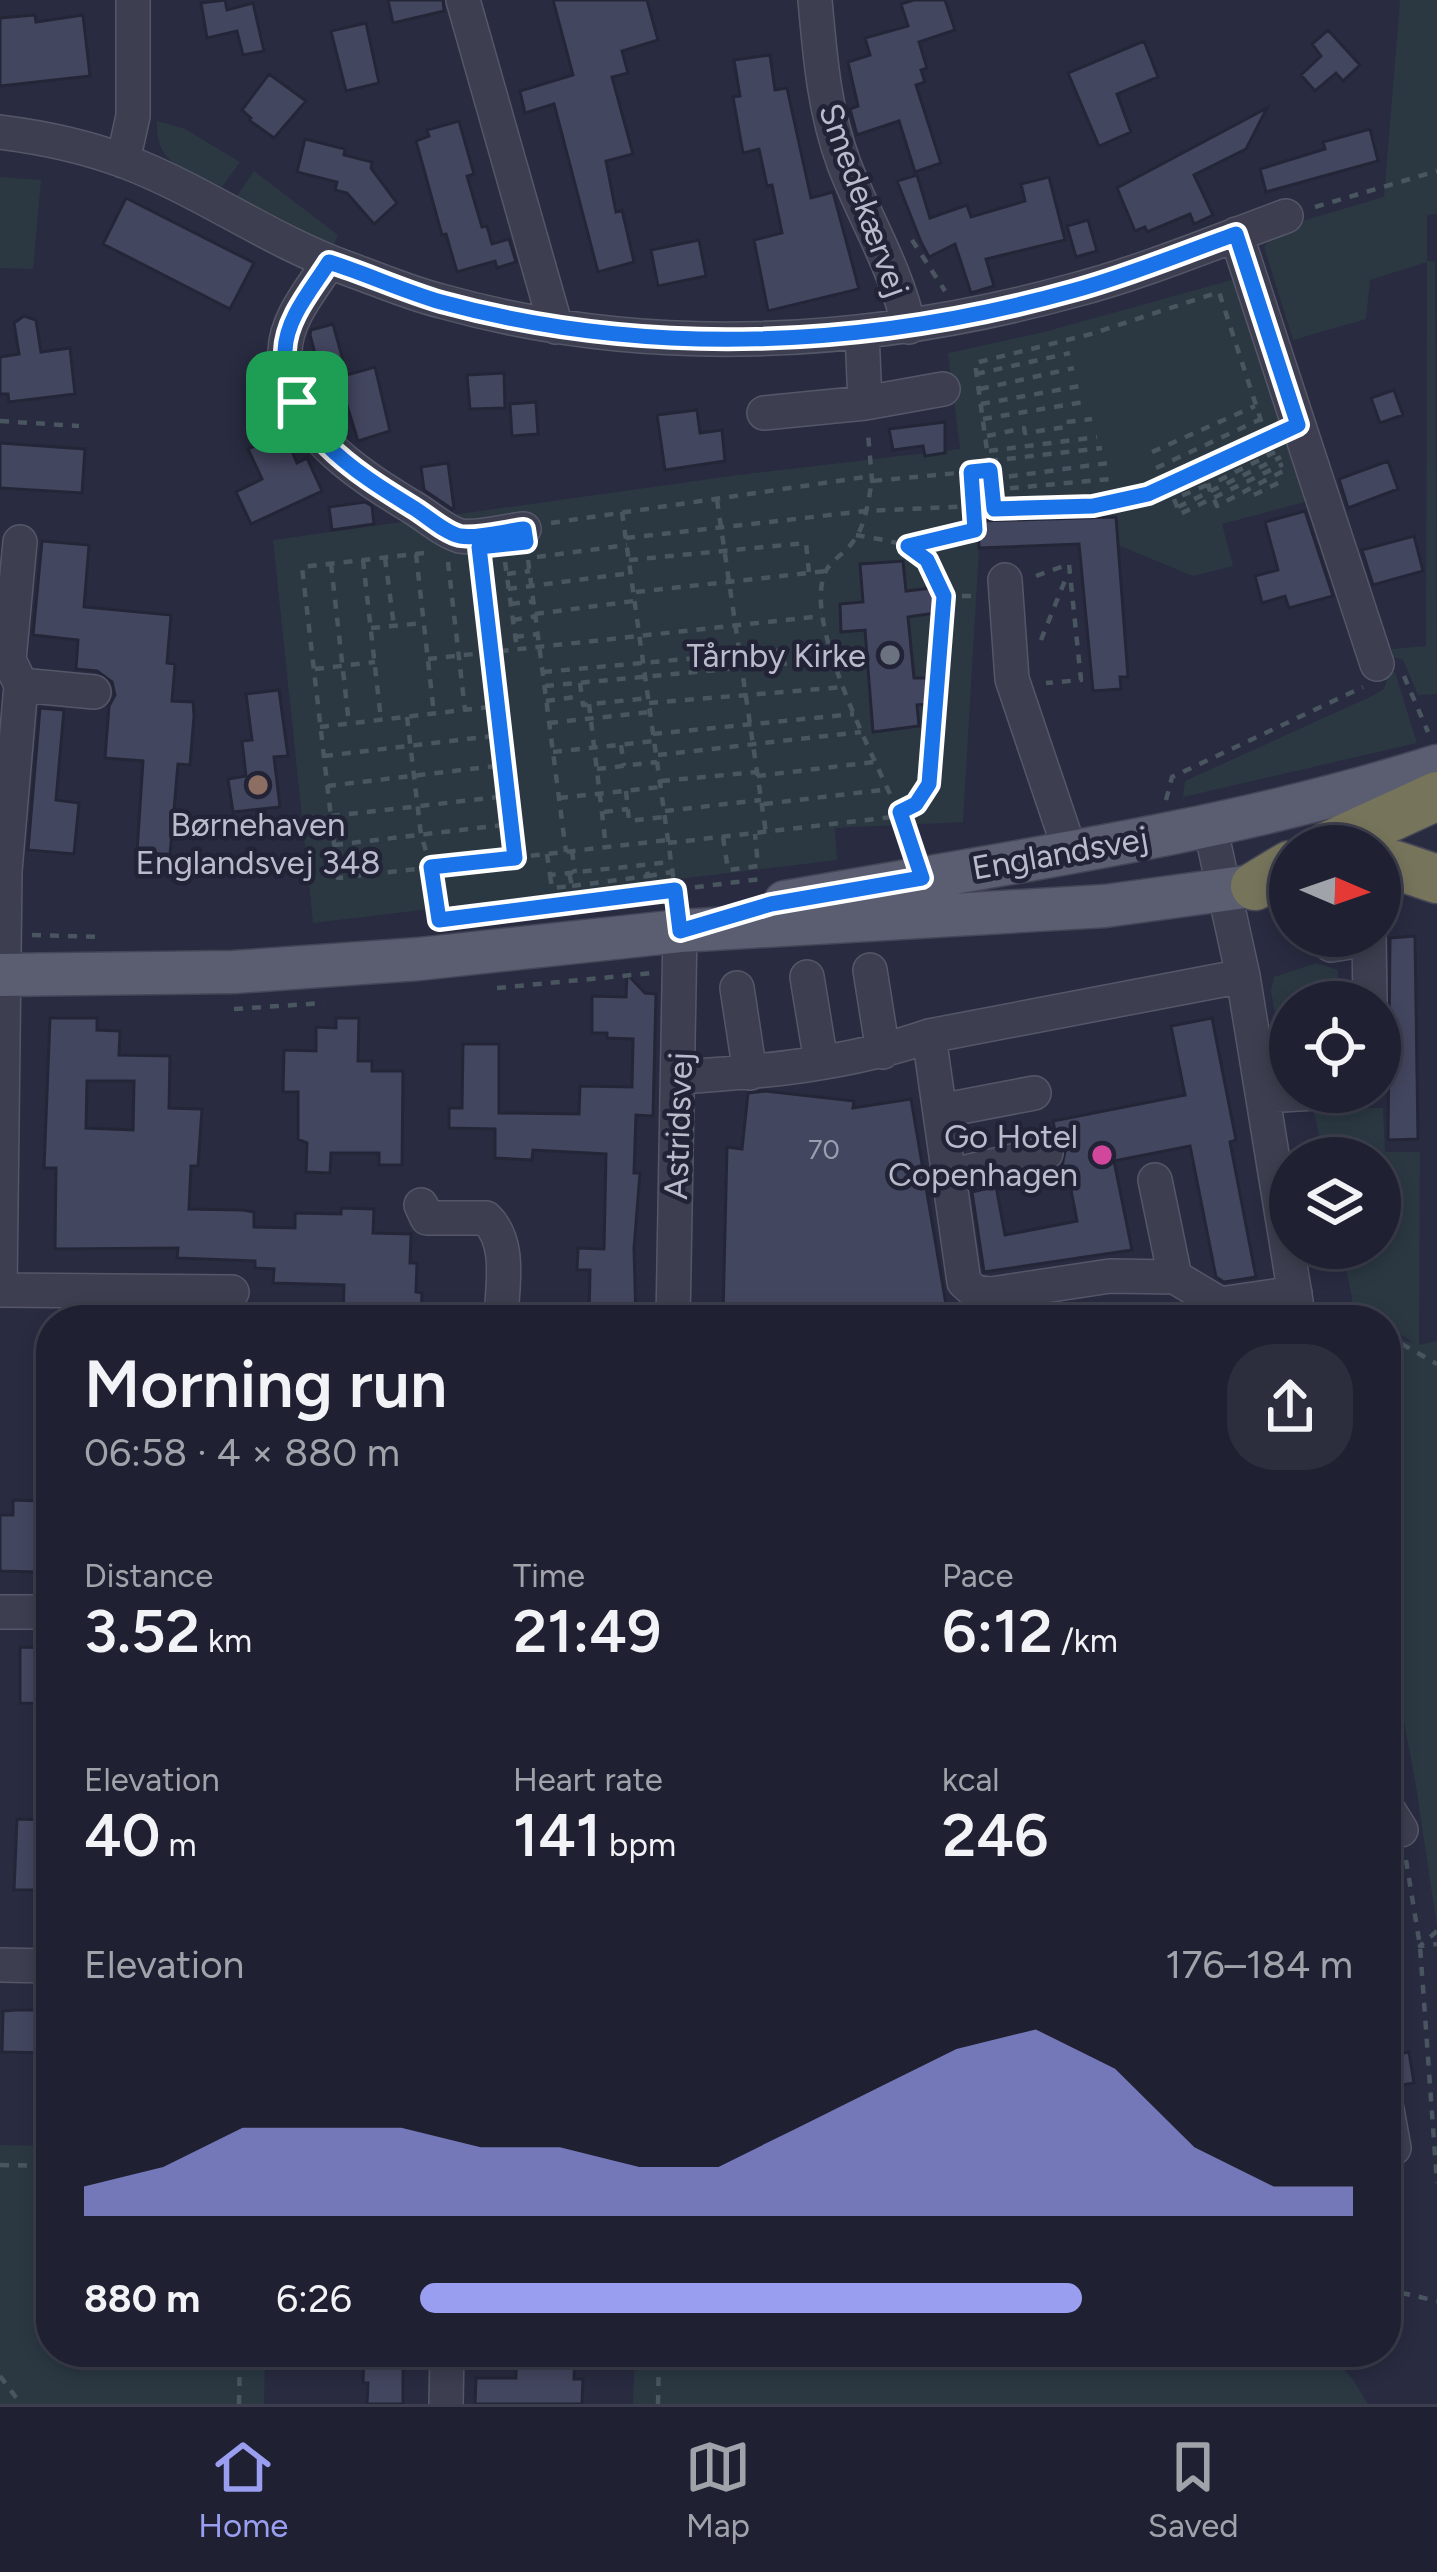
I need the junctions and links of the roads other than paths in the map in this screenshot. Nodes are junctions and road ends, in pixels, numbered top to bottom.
1 (133, 0) edge
2 (464, 0) edge
3 (815, 0) edge
4 (0, 132) edge
5 (123, 161) junction
6 (1286, 216) road end
7 (1236, 234) junction
8 (329, 262) junction
9 (556, 327) junction
10 (909, 327) junction
11 (862, 332) junction
12 (943, 389) dead end
13 (865, 403) junction
14 (764, 413) dead end
15 (524, 529) road end
16 (20, 542) dead end
17 (1005, 583) road end
18 (1377, 664) road end
19 (21, 686) junction
20 (94, 692) dead end
21 (1437, 766) edge
22 (1437, 796) edge
23 (1374, 825) edge
24 (1210, 826) junction
25 (1070, 851) junction
26 (1265, 881) edge
27 (677, 911) junction
28 (3, 962) edge
29 (870, 970) dead end
30 (1243, 976) junction
31 (807, 977) dead end
32 (737, 988) dead end
33 (929, 1036) junction
34 (883, 1052) junction
35 (820, 1062) junction
36 (750, 1073) junction
37 (679, 1077) junction
38 (1034, 1093) dead end
39 (1264, 1096) junction
40 (1269, 1096) edge
41 (940, 1112) junction
42 (1046, 1153) dead end
43 (949, 1176) junction
44 (1155, 1180) dead end
45 (421, 1205) dead end
46 (1175, 1277) junction
47 (232, 1292) dead end
48 (501, 1305) edge
49 (673, 1305) edge
50 (1246, 1305) edge
51 (1297, 1305) edge
52 (0, 1612) edge
53 (36, 1612) edge
54 (0, 1965) edge
55 (36, 1966) edge
56 (447, 2367) edge
57 (446, 2404) edge

1 - 5 street
2 - 9 street
3 - 10 street, Smedekærvej
4 - 5 street
5 - 8 street
6 - 7 street
7 - 10 street
7 - 18 street
8 - 9 street
8 - 15 street
9 - 11 street
10 - 11 street
11 - 13 street
12 - 13 street
13 - 14 street
16 - 19 street
17 - 25 street
19 - 20 street
19 - 28 street
21 - 24 main road, Englandsvej
22 - 23 highway
24 - 25 main road, Englandsvej
24 - 26 street
25 - 27 main road, Englandsvej
26 - 27 main road, Englandsvej
26 - 30 street
27 - 28 main road, Englandsvej
27 - 37 street, Astridsvej
28 - 47 street
29 - 34 street
30 - 33 street
30 - 39 street
31 - 35 street
32 - 36 street
33 - 34 street
33 - 41 street
34 - 35 street
35 - 36 street
36 - 37 street
37 - 49 street, Astridsvej
38 - 41 street
39 - 40 street
39 - 51 street
41 - 43 street
42 - 43 street
43 - 46 street
44 - 46 street
45 - 48 street
46 - 50 street
52 - 53 street
54 - 55 street
56 - 57 street

